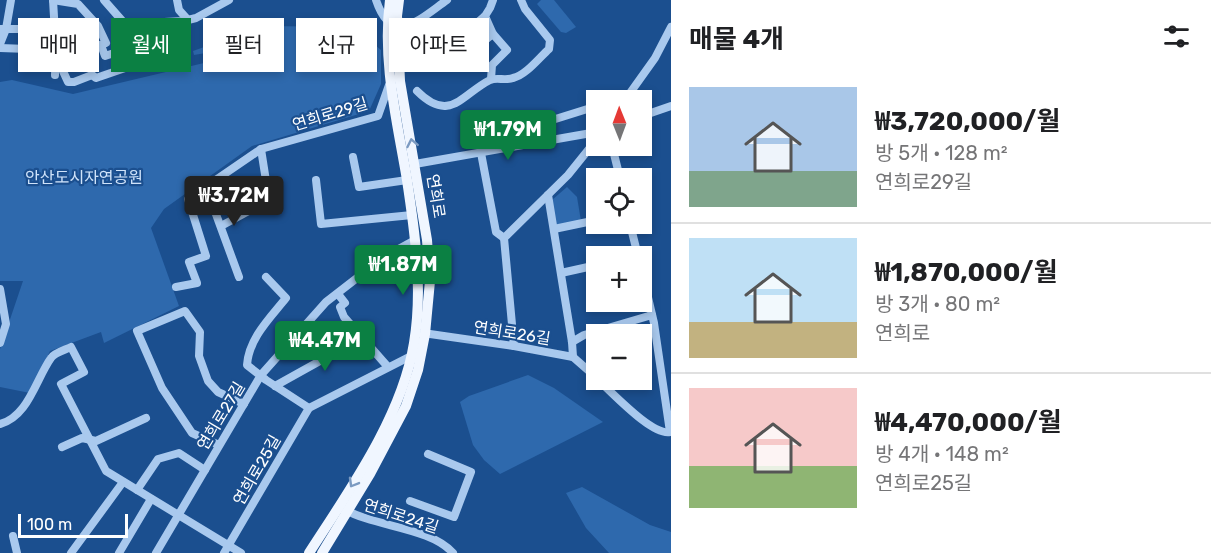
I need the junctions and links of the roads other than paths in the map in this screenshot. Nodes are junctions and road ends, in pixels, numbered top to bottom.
1 (11, 0) edge
2 (53, 0) edge
3 (104, 0) edge
4 (177, 0) edge
5 (229, 0) edge
6 (376, 0) edge
7 (390, 0) edge
8 (399, 0) edge
9 (447, 0) edge
10 (493, 0) edge
11 (521, 0) edge
12 (485, 16) junction
13 (54, 18) edge
14 (120, 18) edge
15 (186, 18) edge
16 (392, 18) edge
17 (394, 18) edge
18 (422, 18) edge
19 (191, 19) edge
20 (389, 22) edge
21 (671, 27) edge
22 (3, 29) edge
23 (493, 34) junction
24 (101, 45) joint
25 (0, 46) edge
26 (18, 48) edge
27 (111, 54) edge
28 (63, 72) edge
29 (114, 72) edge
30 (390, 72) edge
31 (399, 72) edge
32 (491, 79) junction
33 (389, 86) junction
34 (632, 90) edge
35 (417, 91) dead end
36 (671, 105) edge
37 (586, 109) edge
38 (652, 112) edge
39 (586, 134) edge
40 (553, 140) junction
41 (261, 149) junction
42 (482, 153) junction
43 (586, 153) edge
44 (353, 157) dead end
45 (416, 164) junction
46 (316, 180) dead end
47 (407, 180) junction
48 (206, 187) junction
49 (548, 195) junction
50 (412, 214) junction
51 (586, 222) edge
52 (220, 226) junction
53 (554, 229) junction
54 (504, 238) junction
55 (415, 240) junction
56 (586, 267) edge
57 (561, 273) junction
58 (239, 276) dead end
59 (266, 277) dead end
60 (176, 287) dead end
61 (0, 289) edge
62 (338, 294) junction
63 (651, 312) edge
64 (652, 315) junction
65 (421, 333) junction
66 (363, 337) junction
67 (572, 342) junction
68 (0, 343) edge
69 (514, 346) junction
70 (411, 356) junction
71 (573, 357) junction
72 (388, 367) junction
73 (586, 368) edge
74 (261, 375) junction
75 (275, 386) junction
76 (610, 390) edge
77 (244, 404) junction
78 (309, 408) junction
79 (146, 418) dead end
80 (0, 424) edge
81 (90, 441) junction
82 (219, 445) junction
83 (62, 447) dead end
84 (428, 454) dead end
85 (205, 470) junction
86 (123, 482) junction
87 (136, 490) junction
88 (151, 499) junction
89 (410, 501) dead end
90 (343, 509) junction
91 (178, 515) junction
92 (13, 536) dead end
93 (226, 549) edge
94 (17, 553) edge
95 (71, 553) edge
96 (119, 553) edge
97 (156, 553) edge
98 (241, 553) edge
99 (309, 553) edge
100 (322, 553) edge
101 (453, 553) edge

1 - 22 street
2 - 13 street
2 - 24 street
3 - 14 street
4 - 15 street
5 - 19 street
6 - 20 street
7 - 16 main road, 연희로
8 - 17 main road, 연희로
9 - 18 street
10 - 12 street
11 - 32 street
12 - 23 street
12 - 23 street
21 - 34 street
22 - 25 street
23 - 32 street
24 - 27 street
25 - 26 street
28 - 29 street
30 - 33 main road, 연희로
45 -> 31 main road, 연희로
32 - 35 street
33 - 41 street, 연희로29길
33 - 47 main road, 연희로
36 - 38 street
37 - 40 street
39 - 40 street
40 - 42 street
41 - 48 street, 연희로29길
41 - 52 street
42 - 45 street
42 - 54 street
43 - 49 street
44 - 47 street, 연희로
45 - 65 main road, 연희로
46 - 50 street, 연희로
47 - 50 main road, 연희로
48 - 52 street
48 - 60 street, 연희로29길
49 - 53 street
49 - 54 street
50 - 55 main road, 연희로
51 - 53 street
52 - 58 street
53 - 57 street
54 - 69 street
55 - 62 street, 연희로27길
55 - 65 main road, 연희로
56 - 57 street
57 - 67 street
59 - 74 street, 연희로27길
61 - 68 street
62 - 66 street
62 - 74 street, 연희로27길
63 - 64 street
64 - 67 street
64 - 76 street
65 - 69 street, 연희로26길
65 - 70 main road, 연희로
65 - 90 main road, 연희로
66 - 72 street
66 - 75 street
67 - 71 street
69 - 71 street, 연희로26길
70 - 72 street
70 -> 90 main road, 연희로
71 - 73 street
72 - 78 street
74 - 75 street
74 - 77 street, 연희로27길
75 - 78 street
77 - 82 street, 연희로27길
77 - 82 street
78 - 93 street, 연희로25길
79 - 81 street
80 - 81 street
81 - 83 street
81 - 86 street
82 - 85 street, 연희로27길
84 - 89 street, 연희로24길
85 - 87 street, 연희로27길
85 - 91 street, 연희로27길
86 - 87 street
86 - 95 street
87 - 88 street
88 - 91 street
88 - 96 street
90 - 99 main road, 연희로
90 - 100 main road, 연희로
90 - 101 street, 연희로24길
91 - 93 street
91 - 97 street, 연희로27길
92 - 94 street
93 - 98 street

